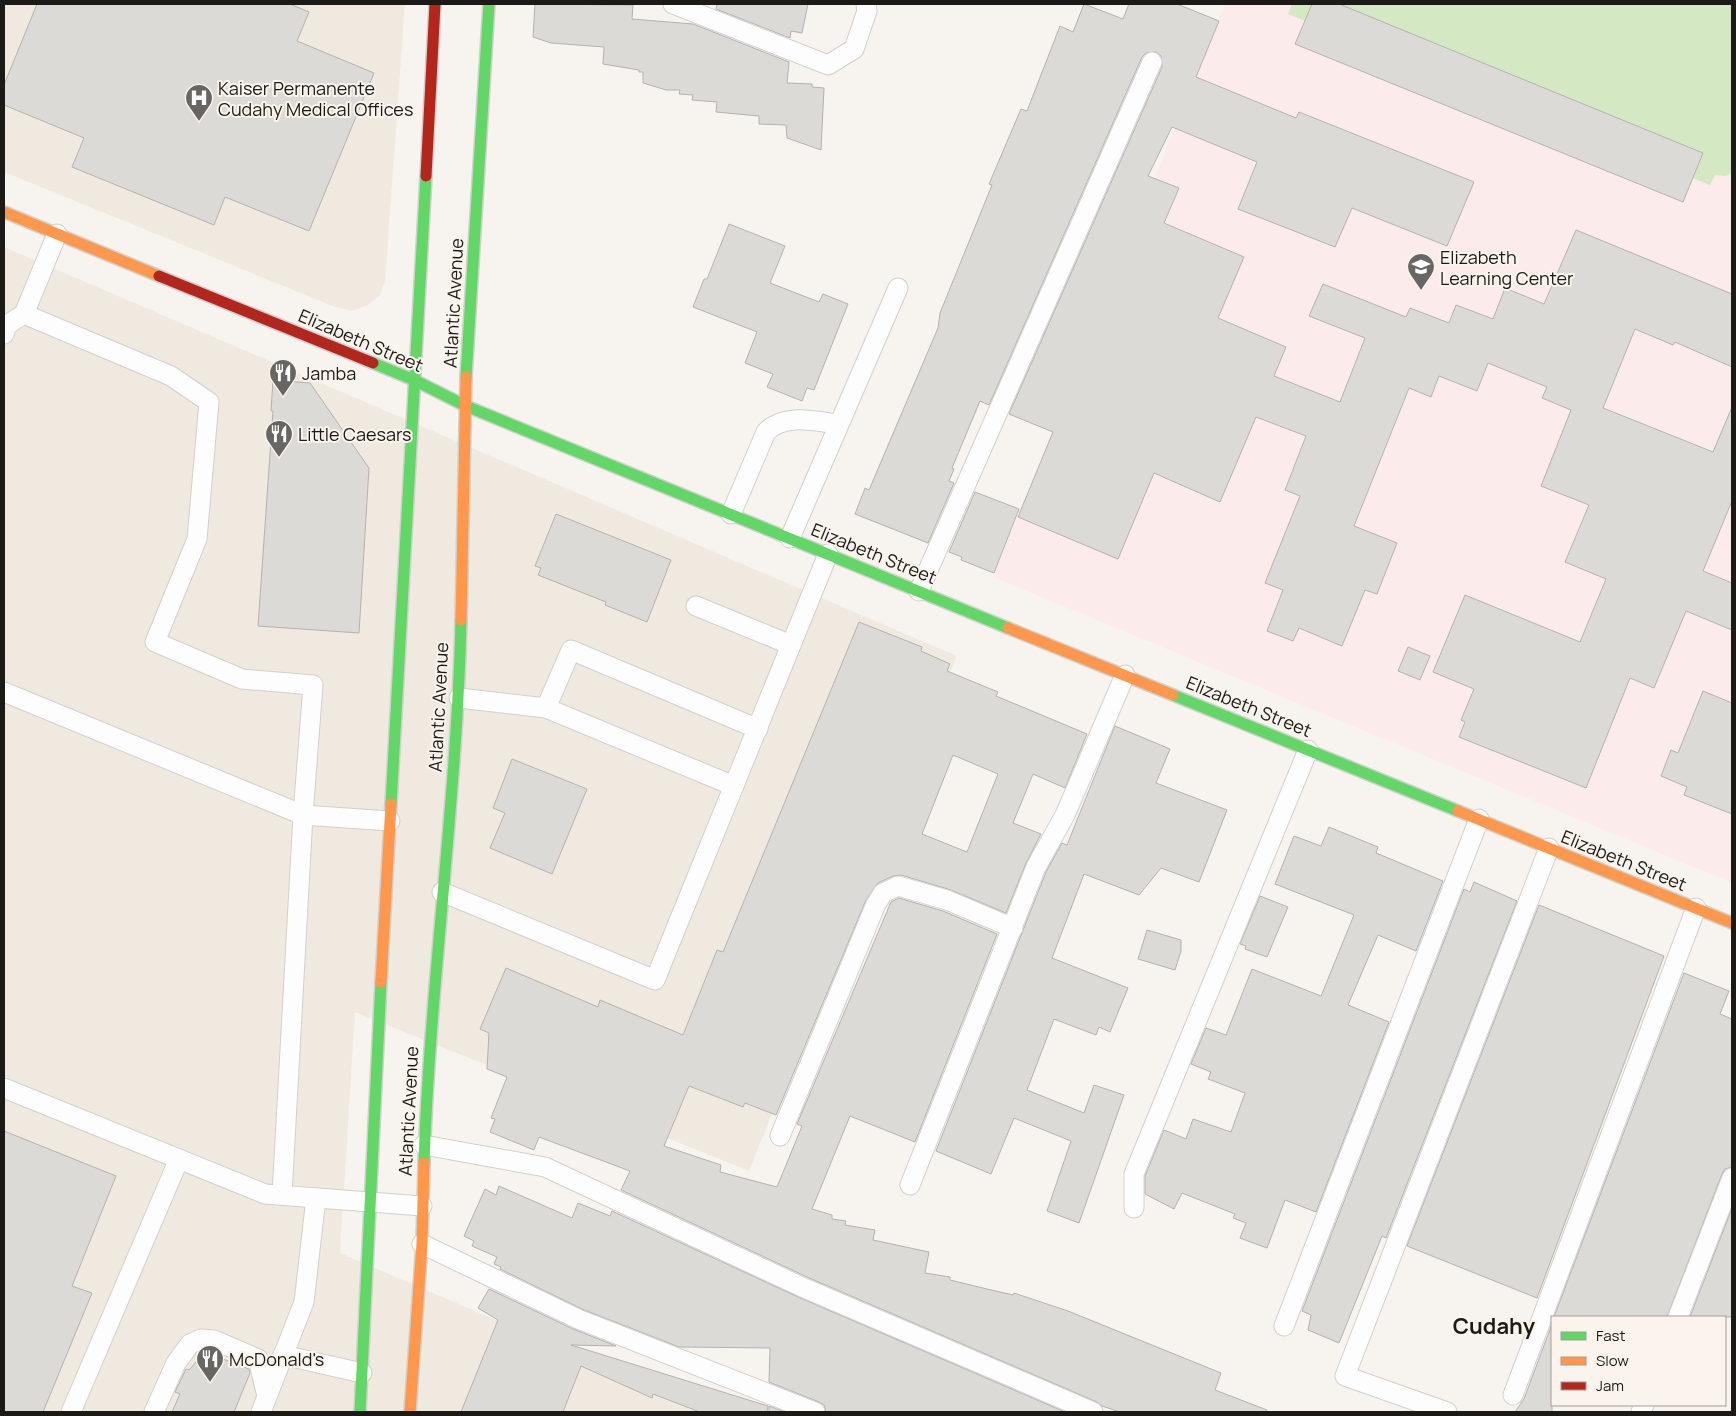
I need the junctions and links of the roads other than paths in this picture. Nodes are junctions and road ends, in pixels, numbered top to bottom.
1 (436, 4) edge
2 (489, 4) edge
3 (673, 4) edge
4 (866, 4) edge
5 (1152, 62) dead end
6 (4, 212) edge
7 (57, 234) junction
8 (898, 288) dead end
9 (24, 314) junction
10 (4, 334) edge
11 (414, 380) junction
12 (466, 406) junction
13 (838, 424) junction
14 (731, 514) junction
15 (790, 538) junction
16 (828, 554) junction
17 (919, 591) junction
18 (696, 606) dead end
19 (792, 646) junction
20 (1126, 675) junction
21 (4, 692) edge
22 (458, 698) junction
23 (546, 708) junction
24 (758, 729) junction
25 (1308, 750) junction
26 (734, 786) junction
27 (303, 815) junction
28 (1479, 819) junction
29 (390, 821) junction
30 (1549, 848) junction
31 (442, 892) junction
32 (1696, 908) junction
33 (1732, 923) edge
34 (1013, 928) junction
35 (4, 1088) edge
36 (780, 1136) dead end
37 (424, 1146) junction
38 (179, 1159) junction
39 (1732, 1178) edge
40 (910, 1185) dead end
41 (282, 1195) junction
42 (316, 1198) junction
43 (370, 1202) junction
44 (422, 1206) junction
45 (1134, 1208) dead end
46 (422, 1244) junction
47 (1678, 1316) edge
48 (1284, 1326) dead end
49 (282, 1355) junction
50 (362, 1373) junction
51 (1513, 1395) dead end
52 (264, 1404) edge
53 (71, 1412) edge
54 (154, 1412) edge
55 (360, 1412) edge
56 (410, 1412) edge
57 (815, 1412) edge
58 (1093, 1412) edge
59 (1447, 1412) edge

1 - 11 main road, Atlantic Avenue
2 - 12 main road, Atlantic Avenue
3 - 4 lane
5 - 17 lane
6 - 7 main road, Elizabeth Street
7 - 9 lane
7 - 11 main road, Elizabeth Street
8 - 13 lane
9 - 10 lane
9 - 27 lane
11 - 12 main road, Elizabeth Street
11 - 29 main road, Atlantic Avenue
12 - 14 main road, Elizabeth Street
12 - 22 main road, Atlantic Avenue
13 - 14 lane
13 - 15 lane
14 - 15 main road, Elizabeth Street
15 - 16 main road, Elizabeth Street
16 - 17 main road, Elizabeth Street
16 - 19 lane
17 - 20 main road, Elizabeth Street
18 - 19 lane
19 - 24 lane
20 - 25 main road, Elizabeth Street
20 - 34 lane
21 - 27 lane
22 - 23 lane
22 - 31 main road, Atlantic Avenue
23 - 24 lane
23 - 26 lane
24 - 26 lane
25 - 28 main road, Elizabeth Street
25 - 45 lane
26 - 31 lane
27 - 29 lane
27 - 41 lane
28 - 30 main road, Elizabeth Street
28 - 48 lane
29 - 43 main road, Atlantic Avenue
30 - 32 main road, Elizabeth Street
30 - 59 lane
31 - 37 main road, Atlantic Avenue
32 - 33 main road, Elizabeth Street
32 - 51 lane
34 - 36 lane
34 - 40 lane
35 - 38 lane
37 - 44 main road, Atlantic Avenue
37 - 58 lane
38 - 41 lane
38 - 53 lane
39 - 47 lane
41 - 42 lane
42 - 43 lane
42 - 49 lane
43 - 44 lane
43 - 50 main road, Atlantic Avenue
44 - 46 main road, Atlantic Avenue
46 - 56 main road, Atlantic Avenue
46 - 57 lane
49 - 50 lane
49 - 52 lane
50 - 55 main road, Atlantic Avenue
52 - 54 lane

